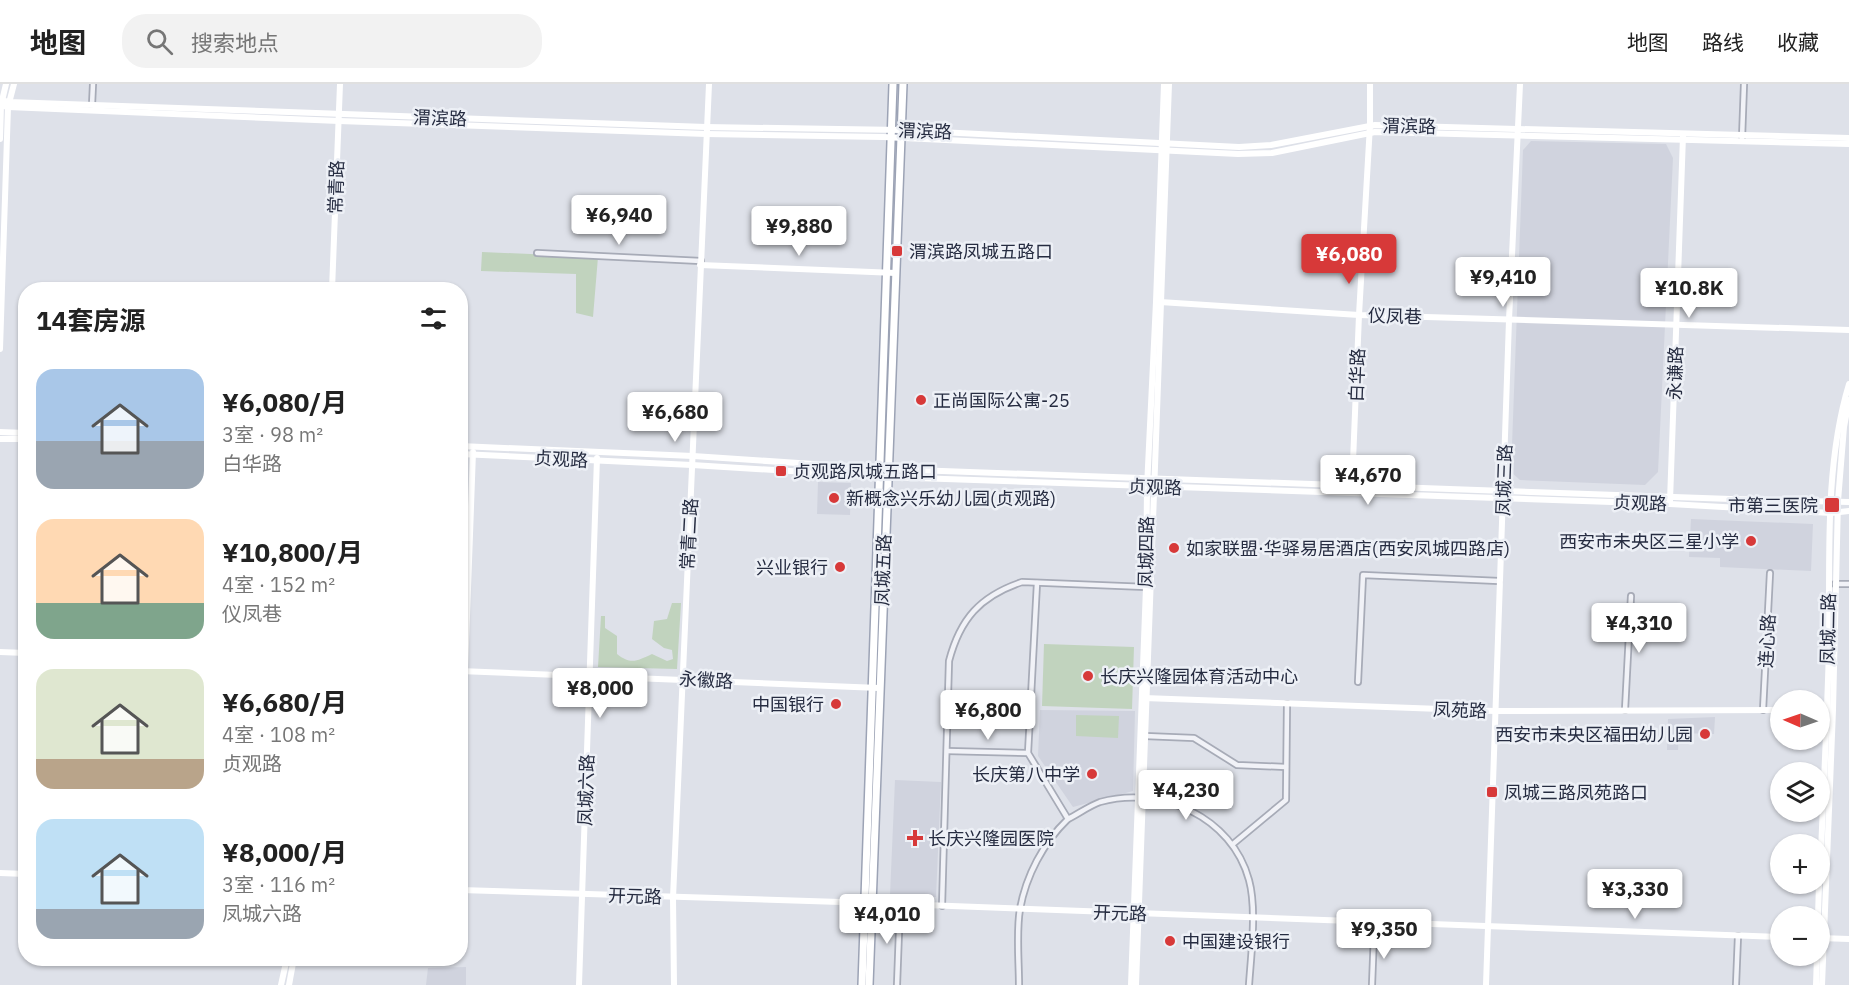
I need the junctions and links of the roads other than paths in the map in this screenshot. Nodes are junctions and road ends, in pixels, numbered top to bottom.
1 (6, 84) edge
2 (14, 84) edge
3 (93, 84) edge
4 (340, 84) edge
5 (709, 84) edge
6 (893, 84) edge
7 (903, 84) edge
8 (1164, 84) edge
9 (1169, 84) edge
10 (1370, 84) edge
11 (1520, 84) edge
12 (1744, 84) edge
13 (4, 103) edge
14 (92, 108) junction
15 (339, 118) junction
16 (1370, 129) junction
17 (1519, 129) junction
18 (706, 130) junction
19 (890, 134) junction
20 (901, 134) junction
21 (1683, 136) junction
22 (1519, 137) junction
23 (1742, 138) junction
24 (1849, 138) edge
25 (0, 140) edge
26 (1849, 144) edge
27 (1163, 146) junction
28 (537, 254) dead end
29 (701, 263) junction
30 (887, 273) junction
31 (896, 273) junction
32 (332, 282) edge
33 (1159, 302) junction
34 (1359, 315) junction
35 (1509, 320) junction
36 (1677, 325) junction
37 (1849, 330) edge
38 (0, 336) edge
39 (0, 350) edge
40 (1849, 384) edge
41 (1849, 400) edge
42 (0, 432) edge
43 (18, 433) edge
44 (0, 439) edge
45 (18, 439) edge
46 (468, 447) edge
47 (473, 447) junction
48 (597, 452) junction
49 (468, 455) edge
50 (473, 455) junction
51 (693, 456) junction
52 (597, 461) junction
53 (692, 465) junction
54 (879, 468) junction
55 (884, 475) junction
56 (1151, 478) junction
57 (1352, 486) junction
58 (1147, 487) junction
59 (1155, 487) junction
60 (1504, 491) junction
61 (1503, 499) junction
62 (1670, 501) junction
63 (1834, 501) junction
64 (1849, 502) edge
65 (1834, 512) junction
66 (1849, 512) edge
67 (468, 563) edge
68 (1770, 573) dead end
69 (1499, 581) junction
70 (1037, 583) junction
71 (1835, 584) junction
72 (1849, 584) edge
73 (1146, 587) junction
74 (1631, 596) dead end
75 (0, 652) edge
76 (18, 653) edge
77 (468, 671) edge
78 (589, 675) junction
79 (682, 679) junction
80 (1358, 682) dead end
81 (876, 688) junction
82 (1827, 690) edge
83 (1827, 690) edge
84 (1143, 698) junction
85 (1287, 704) junction
86 (1625, 710) junction
87 (1763, 710) junction
88 (1770, 710) edge
89 (1495, 711) junction
90 (1145, 736) junction
91 (1825, 750) edge
92 (1825, 750) edge
93 (947, 751) junction
94 (1028, 753) junction
95 (1286, 767) junction
96 (1140, 797) junction
97 (1068, 819) junction
98 (1822, 834) edge
99 (1233, 844) junction
100 (0, 873) edge
101 (18, 874) edge
102 (468, 891) edge
103 (584, 894) junction
104 (673, 898) junction
105 (868, 903) junction
106 (900, 905) junction
107 (942, 906) junction
108 (1823, 906) edge
109 (1020, 910) junction
110 (1135, 914) junction
111 (1252, 918) junction
112 (1488, 927) junction
113 (1374, 934) dead end
114 (1738, 936) junction
115 (1770, 937) edge
116 (1830, 938) edge
117 (1849, 939) edge
118 (285, 966) edge
119 (293, 966) edge
120 (1817, 966) edge
121 (1822, 966) edge
122 (281, 985) edge
123 (289, 985) edge
124 (579, 985) edge
125 (674, 985) edge
126 (862, 985) edge
127 (869, 985) edge
128 (897, 985) edge
129 (1019, 985) edge
130 (1131, 985) edge
131 (1136, 985) edge
132 (1249, 985) edge
133 (1372, 985) edge
134 (1486, 985) edge
135 (1736, 985) edge
136 (1816, 985) edge
137 (1822, 985) edge

1 - 13 street
2 - 13 street
3 - 14 street
4 - 15 street, 常青路
5 - 18 street, 常青二路
6 - 19 main road, 凤城五路
7 - 20 main road, 凤城五路
8 - 27 street, 凤城四路
9 - 27 street, 凤城四路
10 - 16 street, 白华路
11 - 17 street, 凤城三路
12 - 23 street
13 - 14 street, 渭滨路
13 - 25 street
13 - 38 street
14 - 15 street, 渭滨路
15 - 18 street, 渭滨路
15 - 32 street, 常青路
16 - 17 street, 渭滨路
16 - 22 street, 渭滨路
16 - 27 street, 渭滨路
16 - 34 street, 白华路
17 - 21 street, 渭滨路
17 - 22 street, 凤城三路
18 - 19 street, 渭滨路
18 - 29 street, 常青二路
19 - 20 street, 渭滨路
19 - 30 main road, 凤城五路
20 - 27 street, 渭滨路
20 - 31 main road, 凤城五路
21 - 22 street, 渭滨路
21 - 23 street, 渭滨路
21 - 36 street, 永谦路
22 - 35 street, 凤城三路
23 - 24 street, 渭滨路
23 - 26 street, 渭滨路
27 - 33 street, 凤城四路
28 - 29 street
29 - 30 street
29 - 51 street, 常青二路
30 - 31 street
30 - 54 main road, 凤城五路
31 - 55 main road, 凤城五路
33 - 34 street, 仪凤巷
33 - 56 street, 凤城四路
34 - 35 street, 仪凤巷
34 - 57 street, 白华路
35 - 36 street, 仪凤巷
35 - 60 street, 凤城三路
36 - 37 street, 仪凤巷
36 - 62 street, 永谦路
38 - 39 street
40 - 63 street, 凤城二路
41 - 63 street, 凤城二路
42 - 43 street
44 - 45 street
46 - 47 street, 贞观路
47 - 48 street, 贞观路
47 - 50 street
48 - 51 street, 贞观路
48 - 52 street, 凤城六路
49 - 50 street, 贞观路
50 - 52 street, 贞观路
50 - 67 street
51 - 53 street, 常青二路
51 - 54 street, 贞观路
52 - 53 street, 贞观路
52 - 78 street, 凤城六路
53 - 55 street, 贞观路
53 - 79 street, 常青二路
54 - 55 main road, 凤城五路
55 - 56 street, 贞观路
55 - 58 street, 贞观路
55 - 81 main road, 凤城五路
56 - 57 street, 贞观路
56 - 58 street, 凤城四路
56 - 59 street, 凤城四路
57 - 60 street, 贞观路
58 - 59 street, 贞观路
58 - 73 street, 凤城四路
59 - 61 street, 贞观路
59 - 84 street, 凤城四路
60 - 61 street, 凤城三路
60 - 62 street, 贞观路
61 - 62 street, 贞观路
61 - 69 street, 凤城三路
62 - 63 street, 贞观路
62 - 65 street, 贞观路
63 - 64 street, 贞观路
63 - 65 street, 凤城二路
65 - 66 street, 贞观路
65 - 71 street, 凤城二路
65 - 82 street, 凤城二路
68 - 87 street, 连心路
69 - 80 street
69 - 89 street, 凤城三路
70 - 73 street
70 - 93 street
70 - 94 street
71 - 72 street
71 - 83 street, 凤城二路
73 - 84 street, 凤城四路
74 - 86 street
75 - 76 street
77 - 78 street, 永徽路
78 - 79 street, 永徽路
78 - 103 street, 凤城六路
79 - 81 street, 永徽路
79 - 104 street, 常青二路
81 - 105 main road, 凤城五路
84 - 85 street, 凤苑路
84 - 90 street, 凤城四路
84 - 96 street, 凤城四路
85 - 89 street, 凤苑路
85 - 95 street
86 - 87 street, 凤苑路
86 - 89 street, 凤苑路
87 - 88 street, 凤苑路
89 - 112 street, 凤城三路
90 - 95 street
90 - 96 street, 凤城四路
91 - 98 street, 凤城二路
92 - 108 street, 凤城二路
93 - 94 street
93 - 107 street
94 - 97 street
95 - 99 street
96 - 97 street
96 - 99 street
96 - 110 street, 凤城四路
97 - 109 street
99 - 111 street
100 - 101 street
102 - 103 street, 开元路
103 - 104 street, 开元路
103 - 124 street, 凤城六路
104 - 105 street, 开元路
104 - 125 street, 常青二路
105 - 106 street, 开元路
105 - 126 main road, 凤城五路
105 - 127 main road, 凤城五路
106 - 107 street, 开元路
106 - 128 street
107 - 109 street, 开元路
109 - 110 street, 开元路
109 - 129 street
110 - 111 street, 开元路
110 - 130 street, 凤城四路
110 - 131 street, 凤城四路
111 - 112 street, 开元路
111 - 132 street
112 - 114 street, 开元路
112 - 134 street, 凤城三路
113 - 133 street
114 - 115 street, 开元路
114 - 135 street
116 - 117 street
118 - 122 street
119 - 123 street
120 - 136 street
121 - 137 street, 凤城二路

